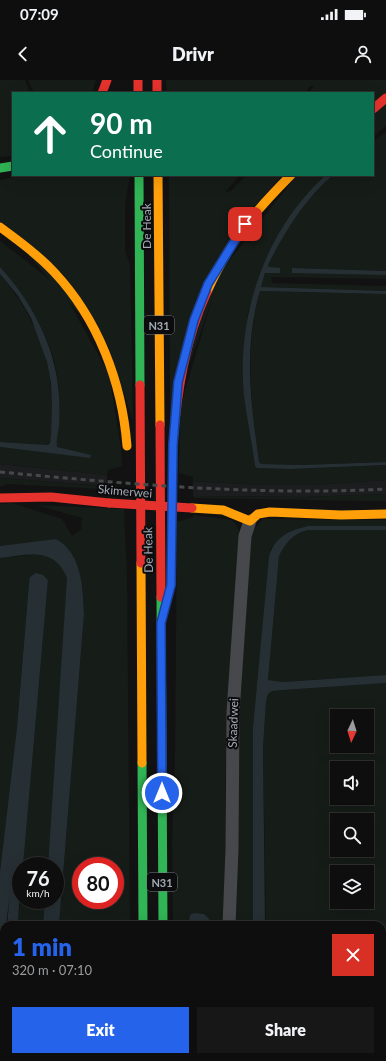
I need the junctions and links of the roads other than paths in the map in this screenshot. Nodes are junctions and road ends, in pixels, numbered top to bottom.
1 (107, 80) edge
2 (138, 80) edge
3 (157, 80) edge
4 (102, 92) edge
5 (138, 92) edge
6 (157, 92) edge
7 (386, 98) edge
8 (374, 108) edge
9 (12, 166) edge
10 (0, 168) edge
11 (139, 176) edge
12 (158, 176) edge
13 (290, 176) edge
14 (0, 227) edge
15 (172, 453) dead end
16 (128, 458) dead end
17 (129, 496) dead end
18 (0, 498) edge
19 (172, 499) dead end
20 (130, 510) dead end
21 (386, 514) edge
22 (171, 515) dead end
23 (250, 521) junction
24 (131, 563) dead end
25 (171, 585) dead end
26 (161, 623) junction
27 (142, 624) junction
28 (143, 921) edge
29 (163, 921) edge
30 (229, 921) edge

1 - 4 main road
2 - 5 main road
3 - 6 main road
7 - 8 main road
9 - 10 main road
11 - 27 main road, De Heak / N31
12 - 26 main road, De Heak / N31
13 - 15 main road, N31
14 - 16 main road
17 - 20 main road
18 - 23 main road, Skimerwei, bridge
19 - 22 main road
21 - 23 main road
23 - 30 street, Skaadwei
24 - 27 main road, N31
25 - 26 main road, N31
26 - 29 main road, De Heak / N31
27 - 28 main road, De Heak / N31

